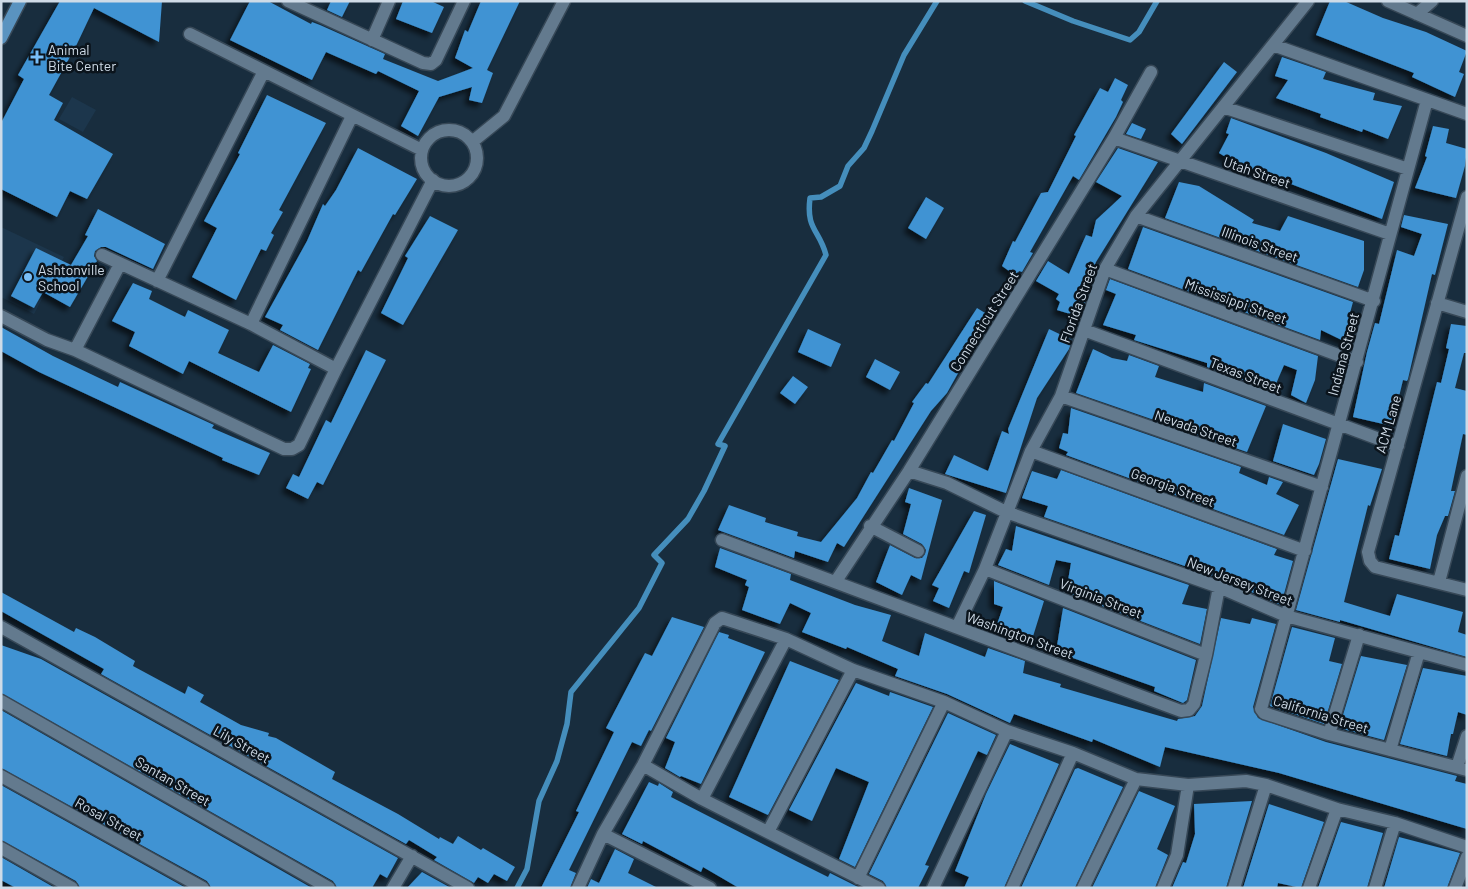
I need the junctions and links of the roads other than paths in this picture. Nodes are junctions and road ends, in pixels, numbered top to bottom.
1 (20, 1) edge
2 (288, 1) edge
3 (389, 1) edge
4 (464, 1) edge
5 (564, 1) edge
6 (1308, 1) edge
7 (1388, 1) edge
8 (1432, 1) edge
9 (1417, 14) junction
10 (190, 34) dead end
11 (1467, 36) edge
12 (1, 38) edge
13 (372, 40) junction
14 (1273, 45) junction
15 (264, 72) junction
16 (1151, 72) dead end
17 (1427, 100) junction
18 (1223, 107) junction
19 (1467, 114) edge
20 (352, 116) junction
21 (1114, 138) junction
22 (472, 142) junction
23 (422, 150) junction
24 (1180, 161) junction
25 (1408, 169) junction
26 (433, 180) junction
27 (1467, 197) edge
28 (1136, 216) junction
29 (1390, 234) junction
30 (102, 256) dead end
31 (120, 264) junction
32 (1105, 269) junction
33 (157, 281) junction
34 (1374, 301) junction
35 (1437, 303) junction
36 (1467, 312) edge
37 (1, 316) edge
38 (251, 324) junction
39 (1084, 330) junction
40 (75, 350) junction
41 (1357, 362) junction
42 (336, 369) junction
43 (1061, 396) junction
44 (1339, 426) junction
45 (1398, 446) junction
46 (1031, 450) junction
47 (909, 471) junction
48 (1467, 476) edge
49 (1322, 487) junction
50 (1006, 512) junction
51 (1454, 523) junction
52 (870, 526) junction
53 (1467, 527) edge
54 (722, 540) dead end
55 (918, 551) dead end
56 (1305, 551) junction
57 (985, 569) junction
58 (836, 581) junction
59 (1439, 582) junction
60 (1219, 587) junction
61 (1467, 590) edge
62 (1286, 616) junction
63 (1, 627) edge
64 (957, 627) junction
65 (1359, 636) junction
66 (786, 639) junction
67 (1419, 652) junction
68 (1206, 655) junction
69 (1467, 665) edge
70 (853, 670) junction
71 (1, 701) edge
72 (944, 702) junction
73 (1007, 731) junction
74 (1329, 734) junction
75 (1467, 736) edge
76 (1390, 750) junction
77 (1073, 753) junction
78 (643, 765) junction
79 (1462, 769) edge
80 (1, 776) edge
81 (1136, 779) junction
82 (1188, 785) junction
83 (1266, 785) junction
84 (702, 799) junction
85 (1337, 809) junction
86 (1395, 823) junction
87 (768, 832) junction
88 (603, 834) junction
89 (1467, 847) edge
90 (1, 848) edge
91 (412, 856) junction
92 (1467, 857) edge
93 (858, 878) junction
94 (72, 888) edge
95 (203, 888) edge
96 (329, 888) edge
97 (393, 888) edge
98 (468, 888) edge
99 (578, 888) edge
100 (710, 888) edge
101 (878, 888) edge
102 (933, 888) edge
103 (1012, 888) edge
104 (1083, 888) edge
105 (1163, 888) edge
106 (1234, 888) edge
107 (1309, 888) edge
108 (1375, 888) edge
109 (1455, 888) edge

1 - 12 main road
2 - 13 street
3 - 13 street
4 - 13 street
5 - 22 street
6 - 14 street, Florida Street
7 - 9 street
8 - 9 street
9 - 11 street
10 - 15 street
14 - 17 street
14 - 18 street, Florida Street
15 - 20 street
15 - 33 street
16 - 21 street, Connecticut Street
17 - 19 street
17 - 25 street, Indiana Street
18 - 24 street, Florida Street
18 - 25 street
20 - 23 street
20 - 38 street
21 - 24 street, Utah Street
21 - 47 street, Connecticut Street
22 - 23 street
22 - 26 street
23 - 26 street
24 - 28 street, Florida Street
24 - 29 street, Utah Street
25 - 29 street, Indiana Street
26 - 42 street
27 - 35 street, ACM Lane
28 - 32 street, Florida Street
28 - 34 street, Illinois Street
29 - 34 street, Indiana Street
30 - 31 street
31 - 33 street
31 - 40 street
32 - 39 street, Florida Street
32 - 41 street, Mississippi Street
33 - 38 street
34 - 41 street, Indiana Street
35 - 36 street
35 - 45 street, ACM Lane
37 - 40 street
38 - 42 street
39 - 43 street, Florida Street
39 - 44 street, Texas Street
40 - 42 street
41 - 44 street, Indiana Street
43 - 46 street, Florida Street
43 - 49 street, Nevada Street
44 - 45 street, Texas Street
44 - 49 street, Indiana Street
45 - 59 street, ACM Lane
46 - 50 street, Florida Street
46 - 56 street, Georgia Street
47 - 50 street, New Jersey Street
47 - 52 street, Connecticut Street
48 - 51 street
49 - 56 street, Indiana Street
50 - 57 street, Florida Street
50 - 60 street, New Jersey Street
51 - 53 street
51 - 59 street
52 - 55 street
52 - 58 street, Connecticut Street
54 - 58 street, Washington Street
56 - 62 street, Indiana Street
57 - 64 street, Florida Street
57 - 68 street, Virginia Street
58 - 64 street, Washington Street
59 - 61 street, ACM Lane
60 - 62 street, New Jersey Street
60 - 68 street, Washington Street
62 - 65 street, New Jersey Street
62 - 74 street, California Street
63 - 91 street, Lily Street
64 - 68 street, Washington Street
65 - 67 street, New Jersey Street
65 - 74 street
66 - 70 street
66 - 78 street
66 - 84 street
67 - 69 street, New Jersey Street
67 - 76 street
70 - 72 street
70 - 87 street
71 - 96 street, Santan Street
72 - 73 street
72 - 93 street
73 - 77 street
73 - 102 street
74 - 76 street, California Street
75 - 79 street
76 - 79 street, California Street
77 - 81 street
77 - 103 street
78 - 84 street
78 - 88 street
80 - 95 street, Rosal Street
81 - 82 street
81 - 104 street
82 - 83 street
82 - 105 street
83 - 85 street
83 - 106 street
84 - 87 street
85 - 86 street
85 - 107 street
86 - 89 street
86 - 108 street
87 - 93 street
88 - 99 street
88 - 100 street
90 - 94 street
91 - 97 street
91 - 98 street, Lily Street
92 - 109 street
93 - 101 street

